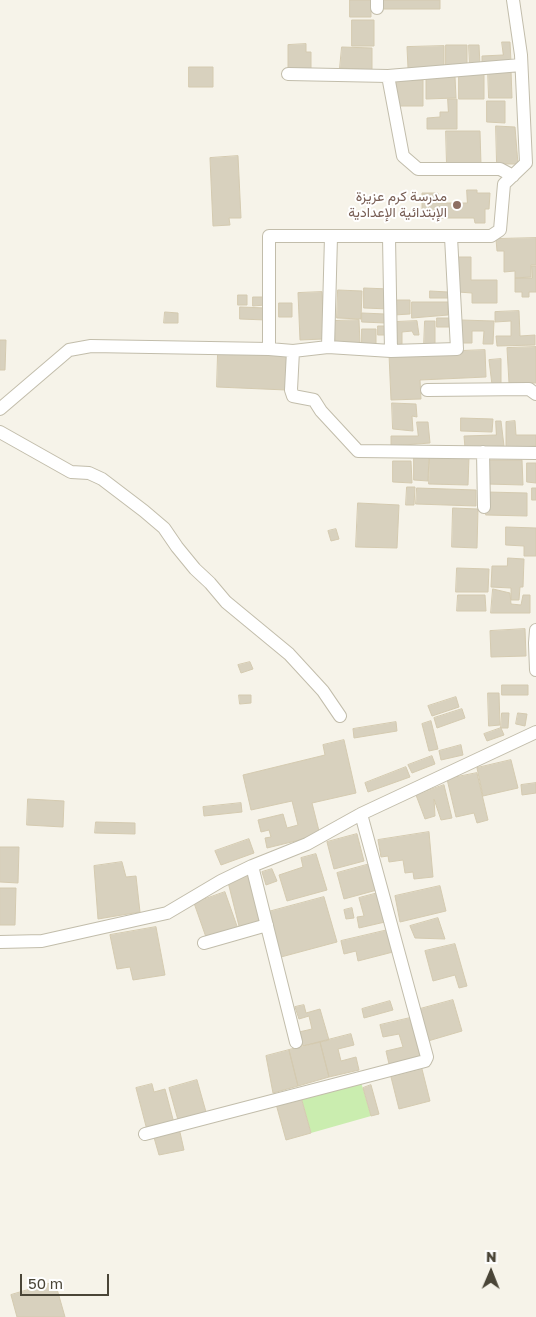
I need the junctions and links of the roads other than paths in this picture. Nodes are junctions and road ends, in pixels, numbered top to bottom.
1 (513, 0) edge
2 (521, 65) junction
3 (288, 74) dead end
4 (388, 76) junction
5 (531, 167) edge
6 (513, 176) junction
7 (331, 236) junction
8 (390, 237) junction
9 (451, 237) junction
10 (328, 347) junction
11 (269, 349) junction
12 (391, 350) junction
13 (293, 351) junction
14 (427, 390) dead end
15 (536, 394) edge
16 (0, 409) edge
17 (0, 432) edge
18 (483, 452) junction
19 (536, 453) edge
20 (484, 507) dead end
21 (536, 630) edge
22 (536, 670) edge
23 (340, 716) dead end
24 (536, 732) edge
25 (361, 814) junction
26 (252, 866) junction
27 (267, 925) junction
28 (0, 942) edge
29 (204, 943) dead end
30 (296, 1042) dead end
31 (144, 1134) dead end

1 - 2 street
2 - 4 street
2 - 5 street
3 - 4 street
4 - 6 street
5 - 6 street
6 - 9 street
7 - 8 street
7 - 10 street
7 - 11 street
8 - 9 street
8 - 12 street
9 - 12 street
10 - 12 street
10 - 13 street
11 - 13 street
11 - 16 street
13 - 18 street
14 - 15 street
17 - 23 street
18 - 19 street
18 - 20 street
21 - 22 street
24 - 25 street
25 - 26 street
25 - 31 street
26 - 27 street
26 - 28 street
27 - 29 street
27 - 30 street

